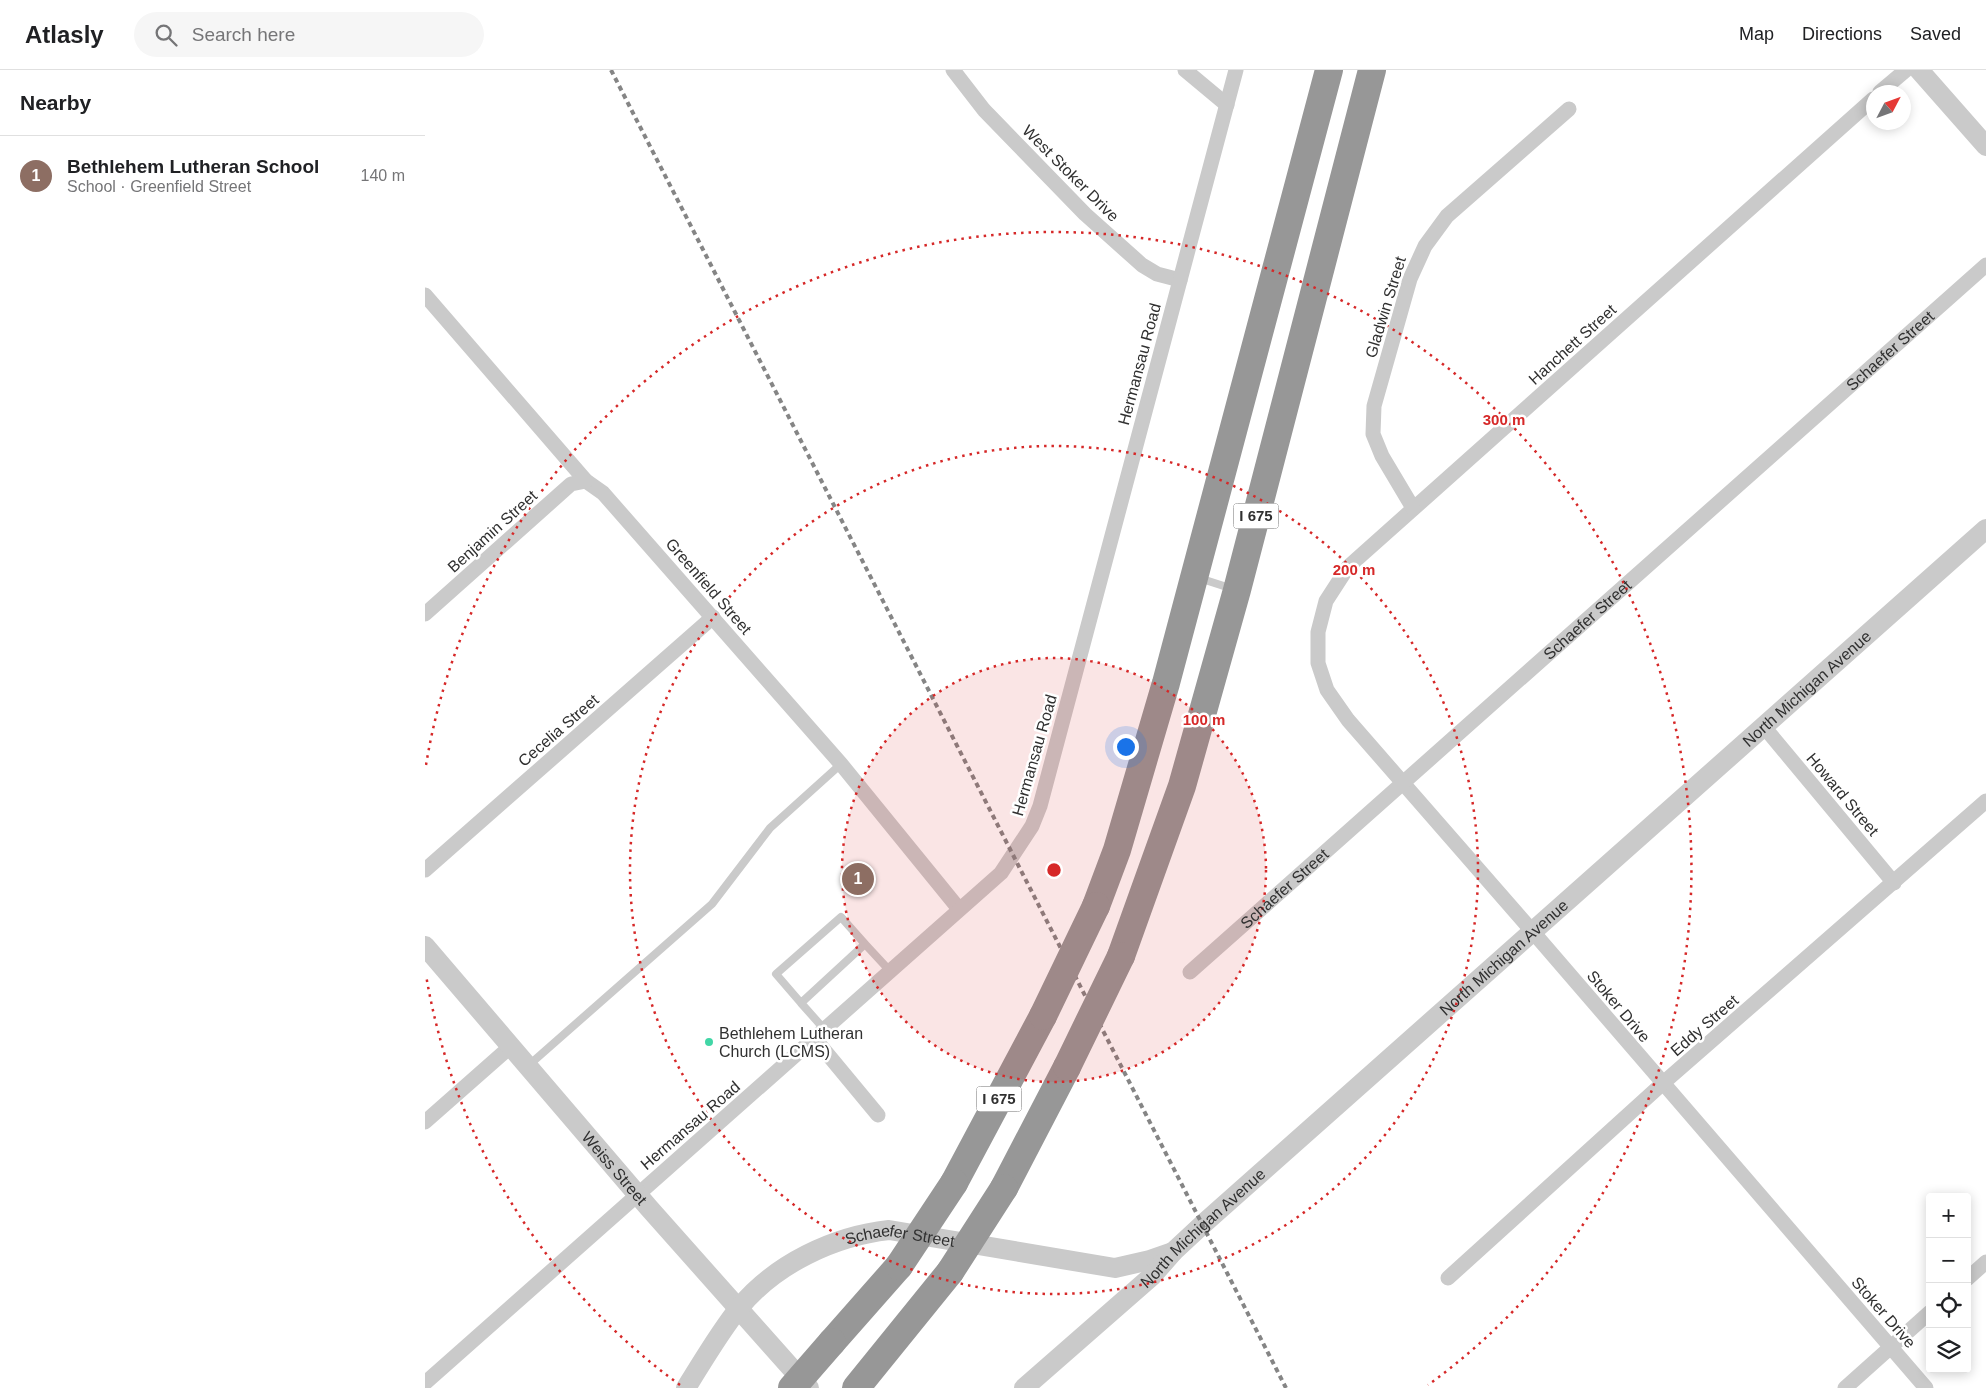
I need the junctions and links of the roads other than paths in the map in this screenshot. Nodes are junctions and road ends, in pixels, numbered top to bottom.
1 (953, 70) edge
2 (1185, 70) edge
3 (1236, 70) edge
4 (1329, 70) edge
5 (1371, 70) edge
6 (1906, 70) edge
7 (1919, 70) edge
8 (1889, 85) edge
9 (1227, 104) junction
10 (1866, 105) edge
11 (1569, 109) dead end
12 (1986, 146) edge
13 (1986, 266) edge
14 (1180, 280) junction
15 (425, 295) edge
16 (585, 481) junction
17 (1413, 508) junction
18 (1986, 529) edge
19 (1195, 577) junction
20 (1237, 590) junction
21 (428, 605) edge
22 (713, 617) junction
23 (1318, 632) joint
24 (1765, 728) junction
25 (841, 764) junction
26 (1403, 784) junction
27 (1986, 802) edge
28 (425, 870) edge
29 (1894, 883) junction
30 (959, 909) junction
31 (1533, 932) junction
32 (865, 944) junction
33 (425, 946) edge
34 (890, 971) junction
35 (1189, 972) dead end
36 (801, 1003) junction
37 (820, 1034) junction
38 (511, 1046) junction
39 (528, 1067) junction
40 (1662, 1084) junction
41 (878, 1115) dead end
42 (425, 1122) edge
43 (638, 1195) junction
44 (1174, 1251) junction
45 (1986, 1262) edge
46 (1115, 1268) junction
47 (1971, 1275) edge
48 (1448, 1278) dead end
49 (1129, 1294) junction
50 (739, 1307) junction
51 (1926, 1316) edge
52 (1892, 1347) junction
53 (425, 1383) edge
54 (859, 1384) edge
55 (686, 1388) edge
56 (791, 1388) edge
57 (809, 1388) edge
58 (1024, 1388) edge
59 (1845, 1388) edge
60 (1926, 1388) edge

1 - 14 street, West Stoker Drive
2 - 9 street
3 - 9 street, Hermansau Road
4 - 19 highway, I 675
5 - 20 highway, I 675
6 - 8 street
7 - 12 street
9 - 14 street, Hermansau Road
10 - 17 street, Hanchett Street
11 - 17 street, Gladwin Street
13 - 26 street, Schaefer Street
14 - 30 street, Hermansau Road
15 - 16 street, Greenfield Street
16 - 21 street, Benjamin Street
16 - 22 street, Greenfield Street
17 - 23 street, Hanchett Street
18 - 24 street, North Michigan Avenue
19 - 20 lane
19 - 56 highway, I 675, bridge
20 - 54 highway, I 675, bridge
22 - 25 street, Greenfield Street
22 - 28 street, Cecelia Street
23 - 26 street, Stoker Drive
24 - 29 street, Howard Street
24 - 31 street, North Michigan Avenue
25 - 30 street, Greenfield Street
25 - 39 lane
26 - 31 street, Stoker Drive
26 - 35 street, Schaefer Street
27 - 29 street, Eddy Street
29 - 40 street, Eddy Street
30 - 34 street, Hermansau Road
31 - 40 street, Stoker Drive
31 - 44 street, North Michigan Avenue
32 - 34 lane
32 - 36 lane
32 - 36 lane
33 - 38 street, Weiss Street
34 - 37 street, Hermansau Road
36 - 37 lane
37 - 41 street
37 - 43 street, Hermansau Road
38 - 39 street, Weiss Street
38 - 42 street
39 - 43 street, Weiss Street
40 - 48 street, Eddy Street
40 - 52 street, Stoker Drive
43 - 50 street, Weiss Street
43 - 53 street, Hermansau Road
44 - 46 street, Schaefer Street
44 - 49 street, North Michigan Avenue
45 - 47 street
46 - 49 street
46 - 50 street, Schaefer Street
49 - 58 street, North Michigan Avenue
50 - 55 street, Schaefer Street
50 - 57 street, Weiss Street
51 - 52 street
52 - 59 street
52 - 60 street, Stoker Drive

